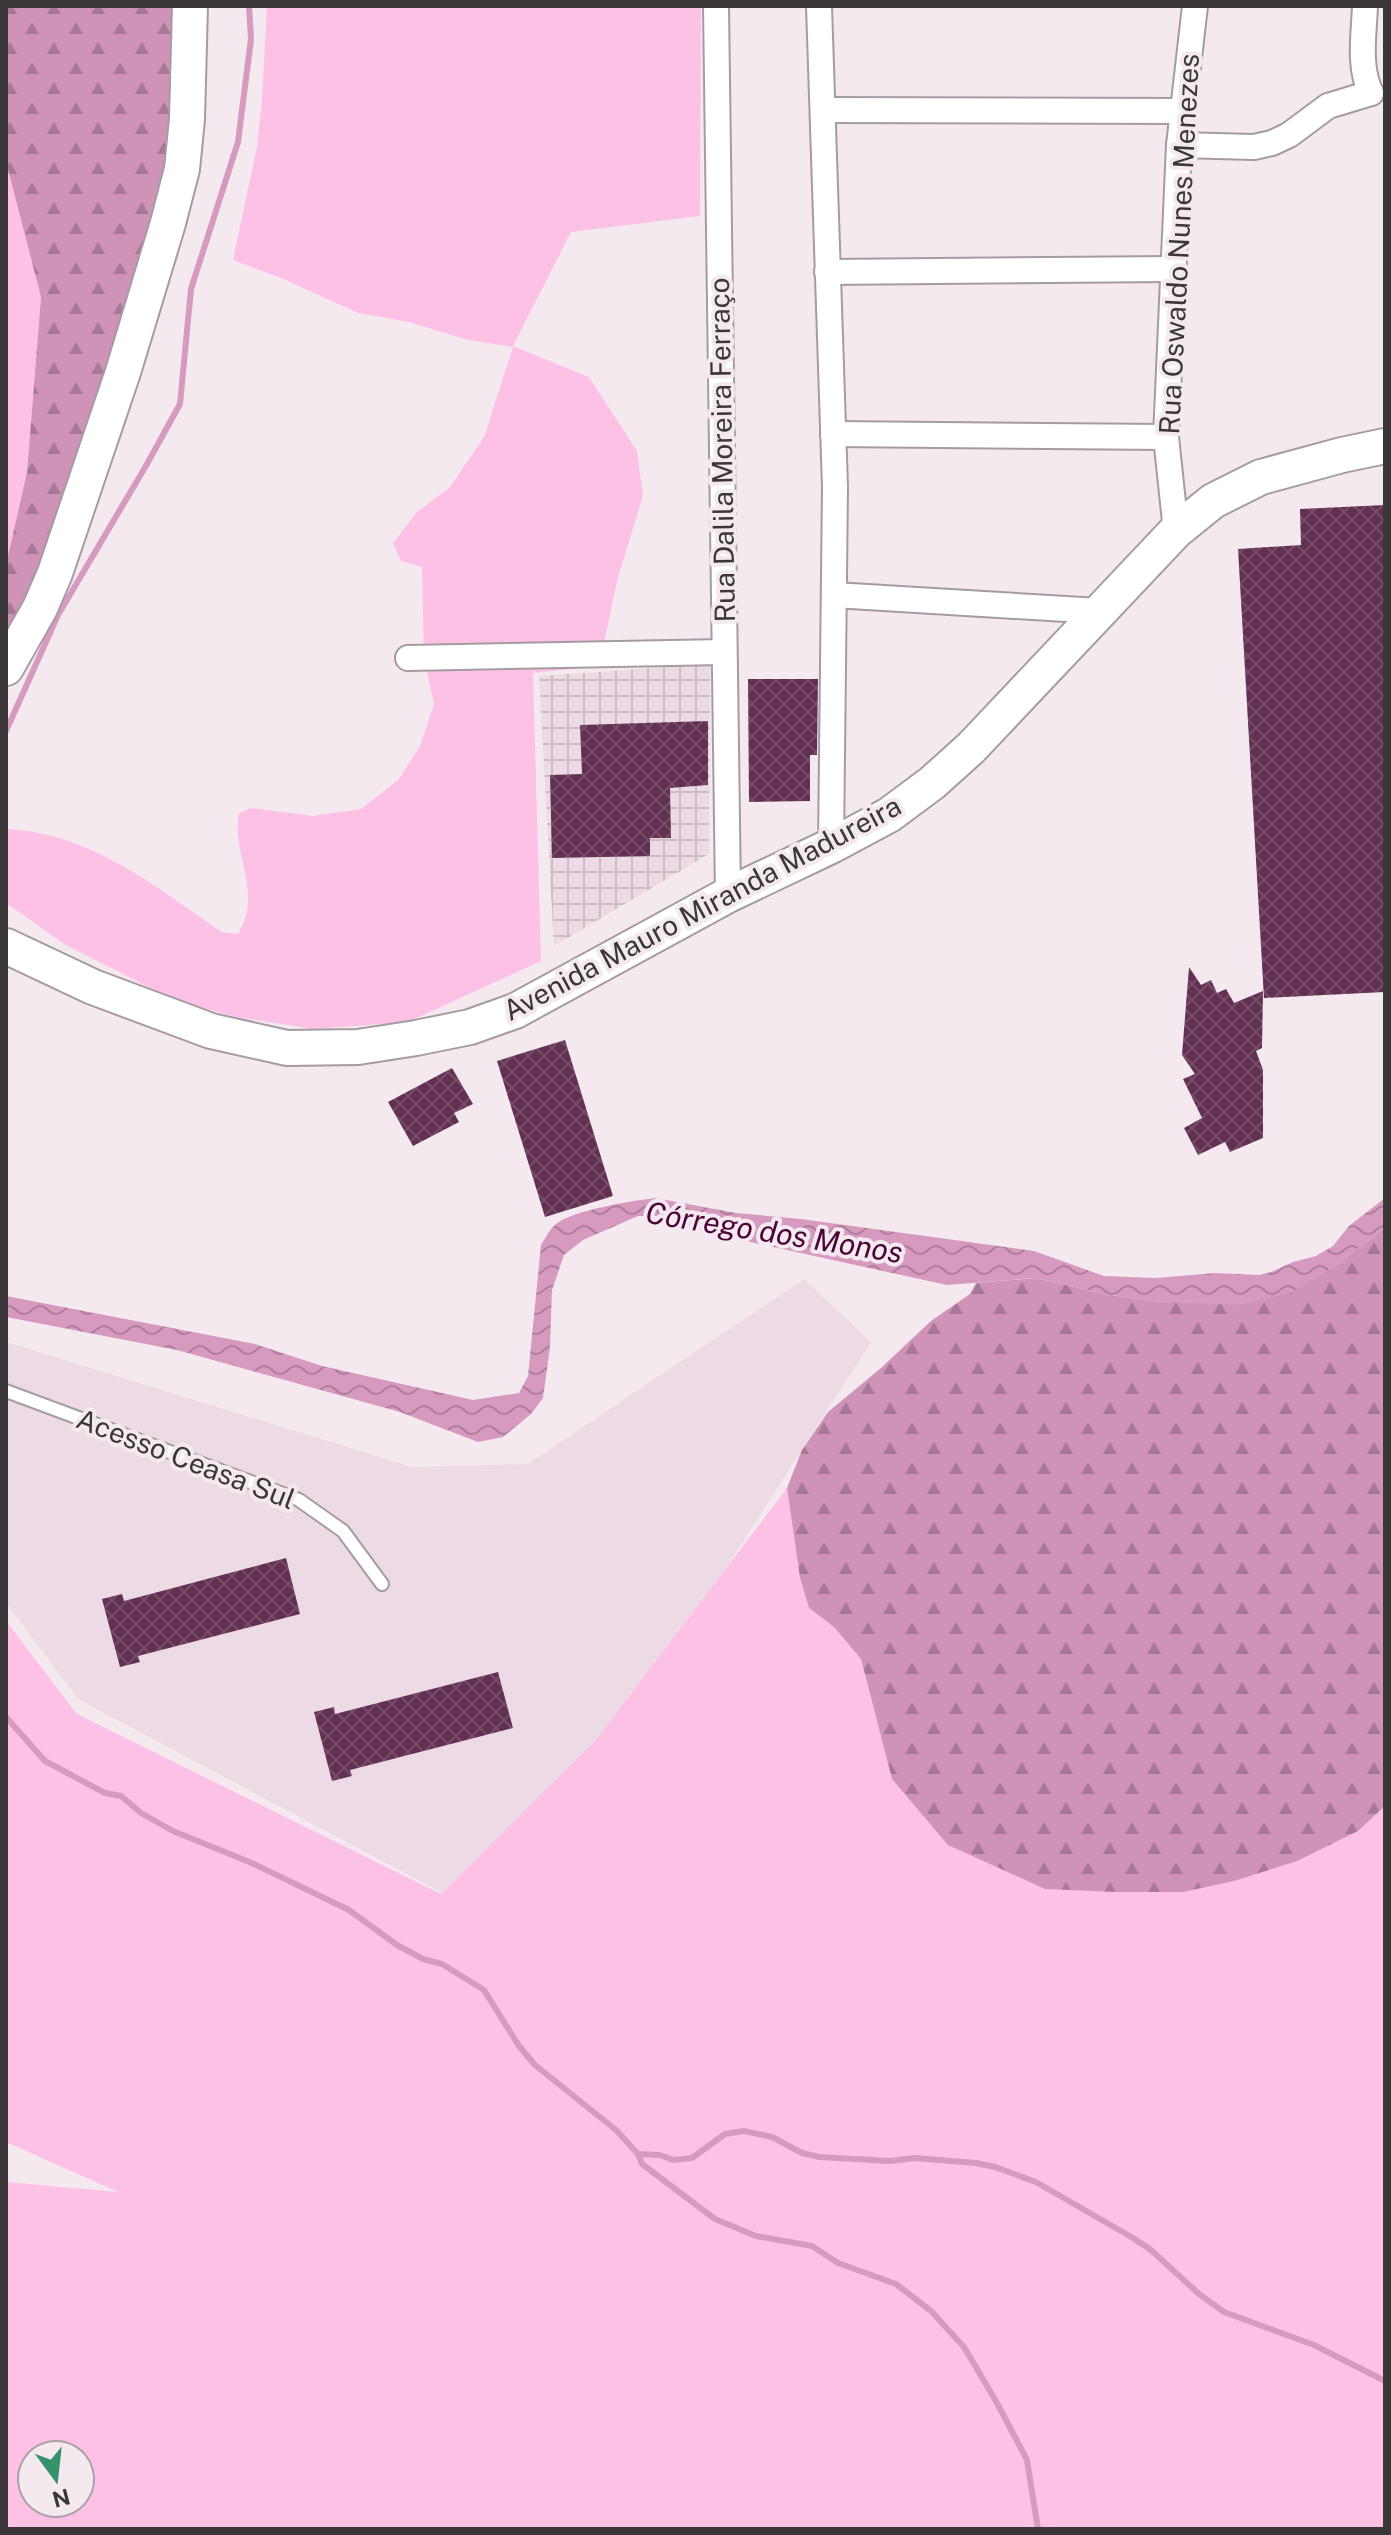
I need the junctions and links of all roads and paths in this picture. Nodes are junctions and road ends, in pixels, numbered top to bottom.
1 (190, 6) edge
2 (716, 6) edge
3 (819, 6) edge
4 (1195, 6) edge
5 (1365, 6) edge
6 (1378, 97) edge
7 (823, 110) junction
8 (1182, 111) junction
9 (1179, 145) junction
10 (1172, 269) junction
11 (827, 272) junction
12 (833, 434) junction
13 (1166, 437) junction
14 (1385, 446) edge
15 (1176, 531) junction
16 (834, 595) junction
17 (1099, 611) junction
18 (724, 652) junction
19 (408, 658) dead end
20 (6, 668) edge
21 (831, 846) junction
22 (728, 895) junction
23 (6, 946) edge
24 (6, 1391) edge
25 (382, 1584) dead end

1 - 20 main road
2 - 18 street, Rua Dalila Moreira Ferraço
3 - 7 street
4 - 8 street, Rua Oswaldo Nunes Menezes
5 - 6 street
6 - 9 street
7 - 8 street
7 - 11 street
8 - 9 street, Rua Oswaldo Nunes Menezes
9 - 10 street, Rua Oswaldo Nunes Menezes
10 - 11 street
10 - 13 street, Rua Oswaldo Nunes Menezes
11 - 12 street
12 - 13 street
12 - 16 street
13 - 15 street, Rua Oswaldo Nunes Menezes
14 - 15 main road, Avenida Mauro Miranda Madureira
15 - 17 main road, Avenida Mauro Miranda Madureira
16 - 17 street
16 - 21 street
17 - 21 main road, Avenida Mauro Miranda Madureira
18 - 19 street
18 - 22 street, Rua Dalila Moreira Ferraço
21 - 22 main road, Avenida Mauro Miranda Madureira
22 - 23 main road, Avenida Mauro Miranda Madureira
24 - 25 lane, Acesso Ceasa Sul

